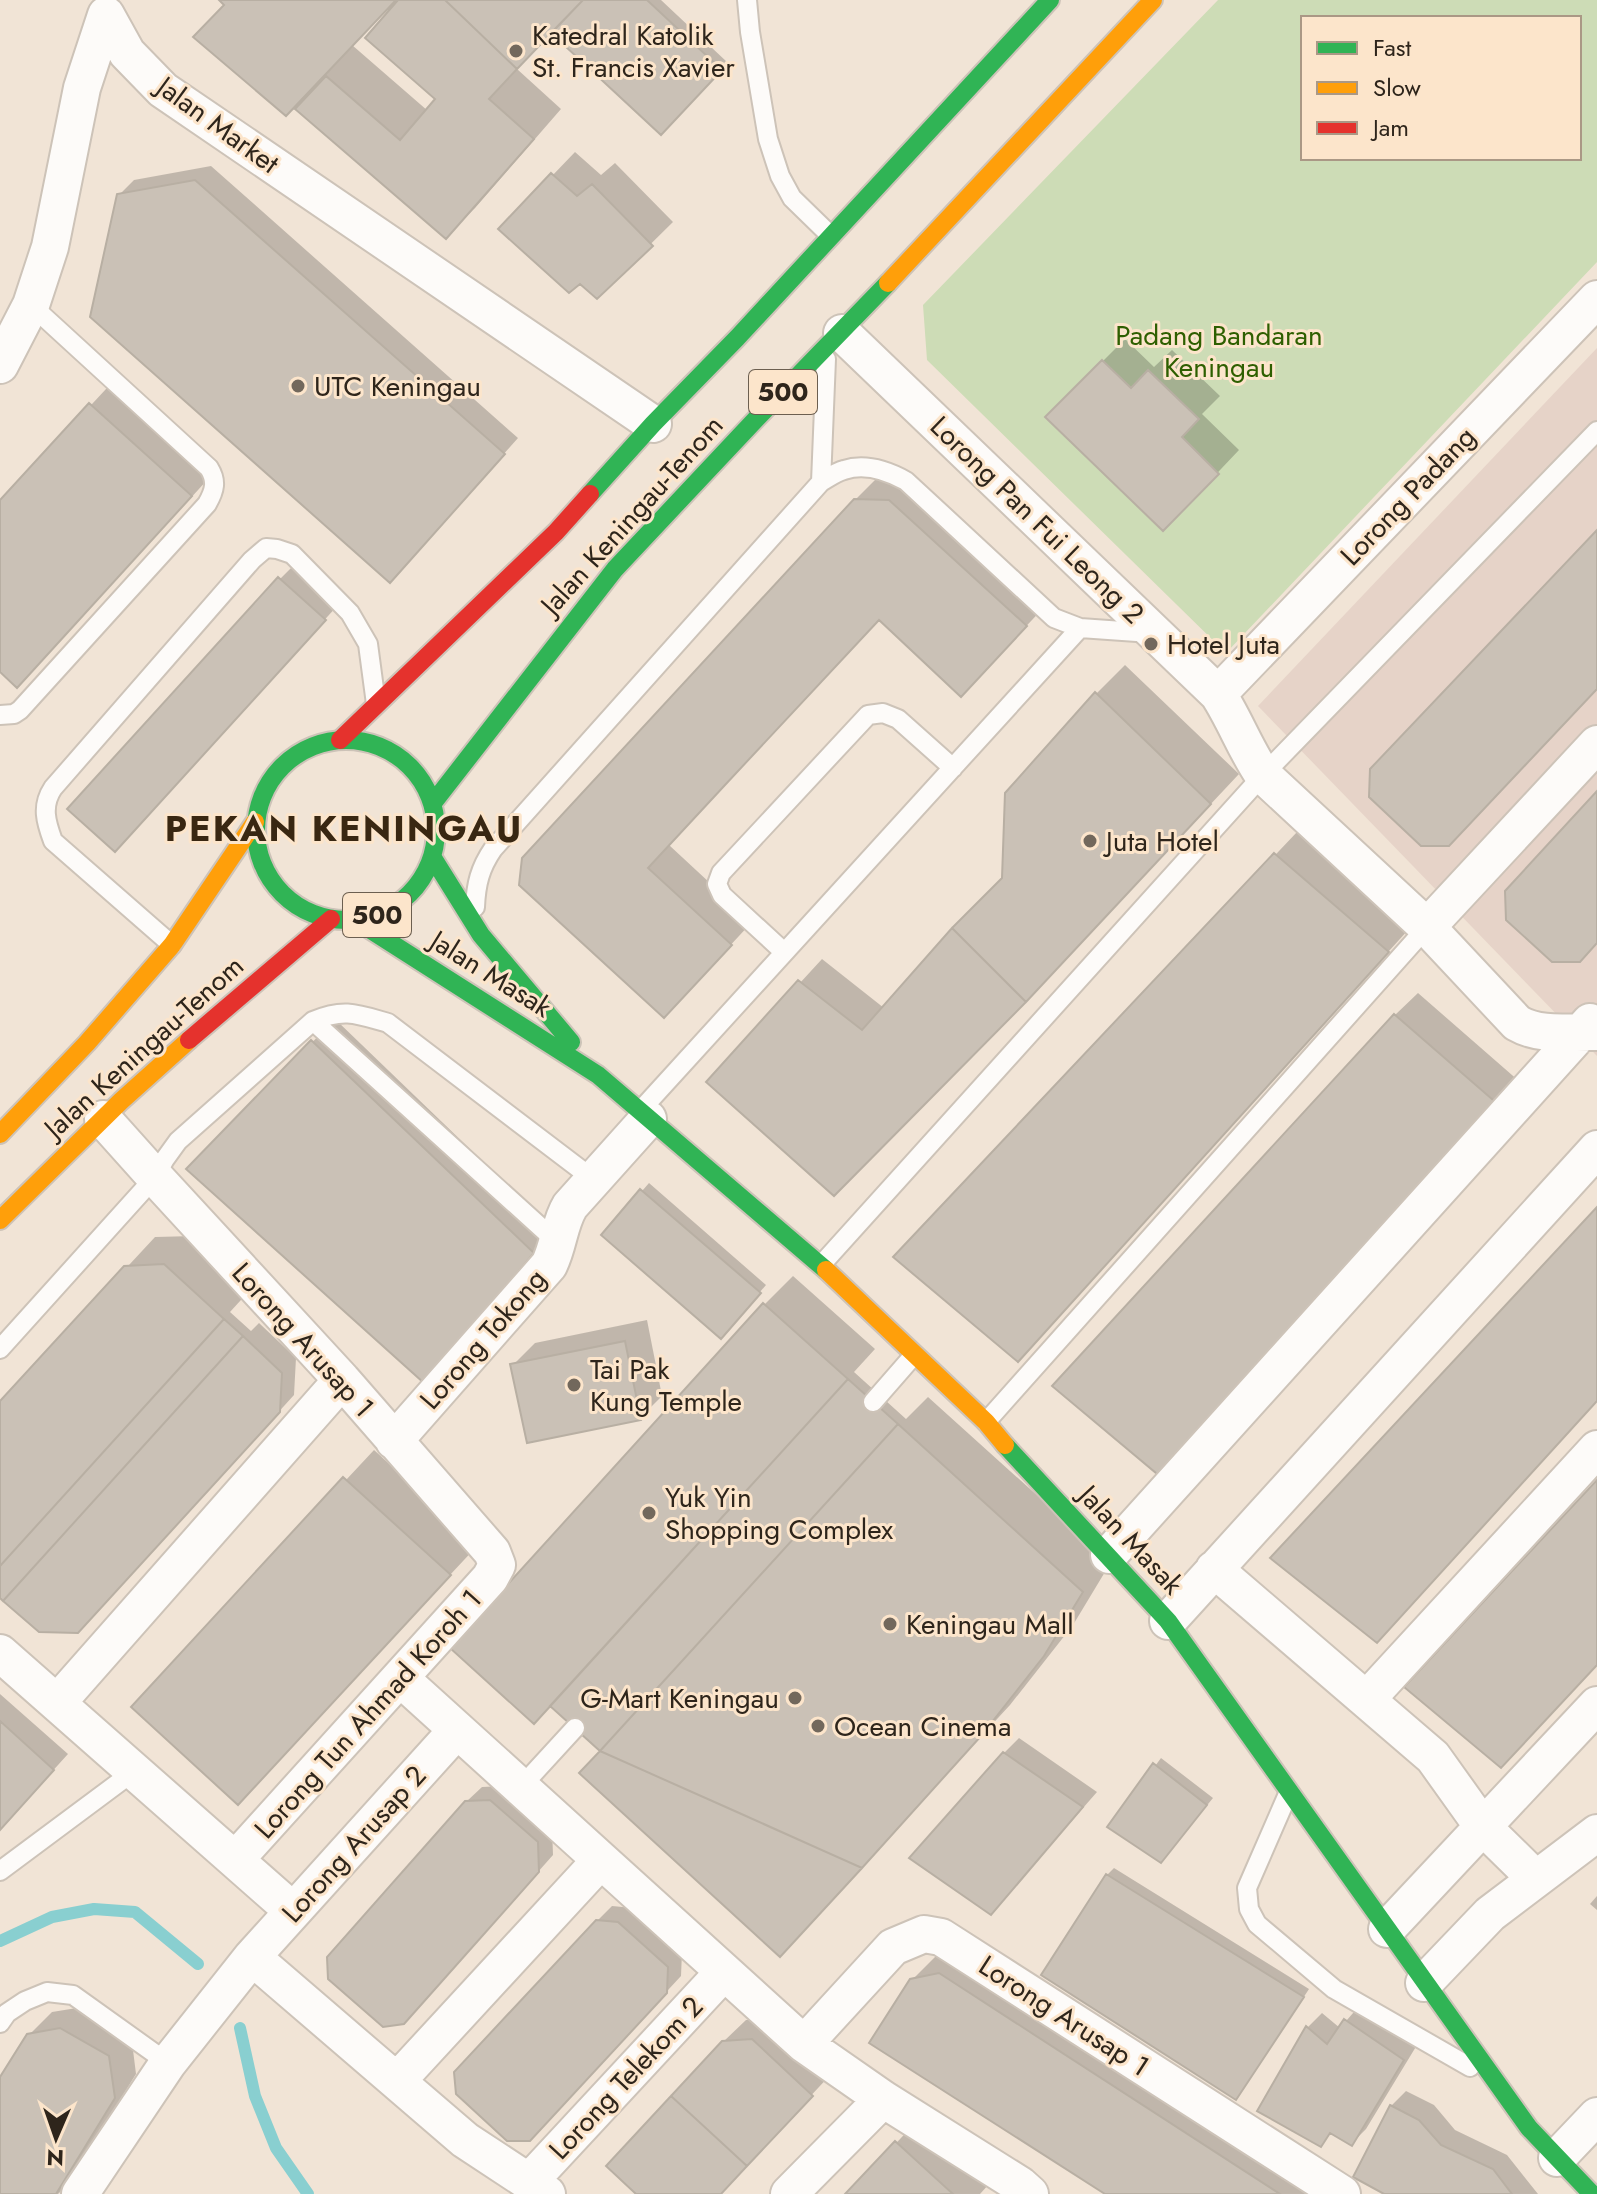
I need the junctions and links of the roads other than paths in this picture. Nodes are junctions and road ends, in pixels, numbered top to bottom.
1 (747, 0) edge
2 (1050, 0) edge
3 (1153, 0) edge
4 (103, 8) edge
5 (831, 236) junction
6 (1597, 299) edge
7 (31, 305) junction
8 (835, 340) junction
9 (0, 365) edge
10 (653, 424) junction
11 (1597, 431) edge
12 (821, 482) junction
13 (1080, 628) junction
14 (1154, 633) junction
15 (1218, 694) junction
16 (376, 707) junction
17 (0, 715) edge
18 (340, 740) junction
19 (1597, 744) edge
20 (953, 768) junction
21 (1263, 775) junction
22 (433, 803) junction
23 (255, 822) junction
24 (433, 858) junction
25 (331, 919) junction
26 (355, 920) junction
27 (474, 923) junction
28 (1427, 927) junction
29 (172, 945) junction
30 (784, 952) junction
31 (313, 1021) junction
32 (1592, 1026) edge
33 (598, 1075) junction
34 (644, 1115) junction
35 (103, 1119) junction
36 (0, 1134) edge
37 (1597, 1149) edge
38 (155, 1177) junction
39 (593, 1179) junction
40 (0, 1220) edge
41 (558, 1243) junction
42 (821, 1265) junction
43 (0, 1349) edge
44 (914, 1355) junction
45 (342, 1380) junction
46 (873, 1402) dead end
47 (986, 1422) junction
48 (394, 1441) junction
49 (1597, 1449) edge
50 (1109, 1555) junction
51 (497, 1565) joint
52 (1214, 1569) junction
53 (1168, 1621) junction
54 (0, 1653) edge
55 (400, 1678) junction
56 (1367, 1699) junction
57 (57, 1703) junction
58 (1597, 1705) edge
59 (575, 1728) dead end
60 (457, 1730) junction
61 (133, 1772) junction
62 (520, 1788) junction
63 (1289, 1792) junction
64 (1483, 1827) junction
65 (1597, 1833) edge
66 (235, 1860) junction
67 (600, 1861) junction
68 (0, 1871) edge
69 (1536, 1879) junction
70 (293, 1911) junction
71 (1387, 1929) junction
72 (252, 1957) junction
73 (723, 1973) junction
74 (1424, 1983) junction
75 (0, 2023) edge
76 (804, 2044) junction
77 (168, 2063) junction
78 (397, 2081) junction
79 (1496, 2082) junction
80 (883, 2099) junction
81 (1597, 2116) edge
82 (1555, 2170) junction
83 (537, 2189) edge
84 (1020, 2191) edge
85 (80, 2194) edge
86 (789, 2194) edge
87 (1342, 2194) edge
88 (1592, 2194) edge

1 - 5 lane
2 - 5 main road, Jalan Keningau-Tenom / 500
3 - 8 main road, Jalan Keningau-Tenom / 500
4 - 7 street, Jalan Market
4 - 10 street, Jalan Market
5 - 10 main road, Jalan Keningau-Tenom / 500
6 - 15 street, Lorong Padang
7 - 9 street, Jalan Market
7 - 17 lane
8 - 12 lane
8 - 14 street, Lorong Pan Fui Leong 2
8 - 22 main road, Jalan Keningau-Tenom / 500
10 - 16 main road, Jalan Keningau-Tenom / 500
11 - 21 lane
12 - 13 lane, Lorong Pan Fui Leong 2
12 - 27 lane, Lorong Pan Fui Leong 2
13 - 14 lane, Lorong Pan Fui Leong 2
13 - 20 lane
14 - 15 street
15 - 21 street
16 - 18 main road, Jalan Keningau-Tenom / 500
16 - 29 lane
18 - 22 main road, 500
18 - 23 main road, 500
19 - 28 street
20 - 30 lane
20 - 30 lane
21 - 28 street
21 - 42 lane
22 - 24 main road, 500
23 - 25 main road, 500
23 - 29 main road, Jalan Keningau-Tenom / 500
24 - 26 main road, 500
24 - 27 main road, Jalan Masak
25 - 26 main road, 500
25 - 35 main road, Jalan Keningau-Tenom / 500
26 - 33 main road, Jalan Masak
27 - 33 main road, Jalan Masak
28 - 32 street
28 - 47 lane
29 - 36 main road, Jalan Keningau-Tenom / 500
30 - 34 lane
31 - 38 lane
31 - 39 lane
31 - 41 lane
32 - 50 street
33 - 34 main road, Jalan Masak
34 - 39 street, Lorong Tokong
34 - 42 main road, Jalan Masak
35 - 38 street, Lorong Arusap 1
35 - 40 main road, Jalan Keningau-Tenom / 500
37 - 52 street
38 - 43 lane
38 - 45 street, Lorong Arusap 1
39 - 41 street, Lorong Tokong
41 - 48 street, Lorong Tokong
42 - 44 main road, Jalan Masak
44 - 46 lane
44 - 47 main road, Jalan Masak
45 - 48 street, Lorong Arusap 1
45 - 57 street
47 - 50 main road, Jalan Masak
48 - 51 street, Lorong Arusap 1
49 - 56 street
50 - 53 main road, Jalan Masak
51 - 55 street, Lorong Tun Ahmad Koroh 1
52 - 53 street
52 - 56 street
53 - 63 main road, Jalan Masak
54 - 57 street
55 - 60 street
55 - 66 street, Lorong Tun Ahmad Koroh 1
56 - 64 street
57 - 61 street
58 - 64 street
59 - 62 lane
60 - 62 street
60 - 70 street, Lorong Arusap 2
61 - 66 street
61 - 68 lane
62 - 67 street
63 - 71 main road, Jalan Masak
63 - 79 lane
64 - 69 street
64 - 71 street
65 - 69 street
66 - 70 street
67 - 73 street
67 - 78 street
69 - 74 street
70 - 72 street, Lorong Arusap 2
71 - 74 main road, Jalan Masak
72 - 77 street, Lorong Arusap 2
72 - 78 street
73 - 76 street
73 - 83 street, Lorong Telekom 2
74 - 79 main road, Jalan Masak
75 - 77 lane
76 - 80 street
76 - 87 street, Lorong Arusap 1
77 - 85 street, Lorong Arusap 2
78 - 83 street
79 - 82 main road, Jalan Masak
80 - 84 street
80 - 86 street
81 - 82 street
82 - 88 main road, Jalan Masak

